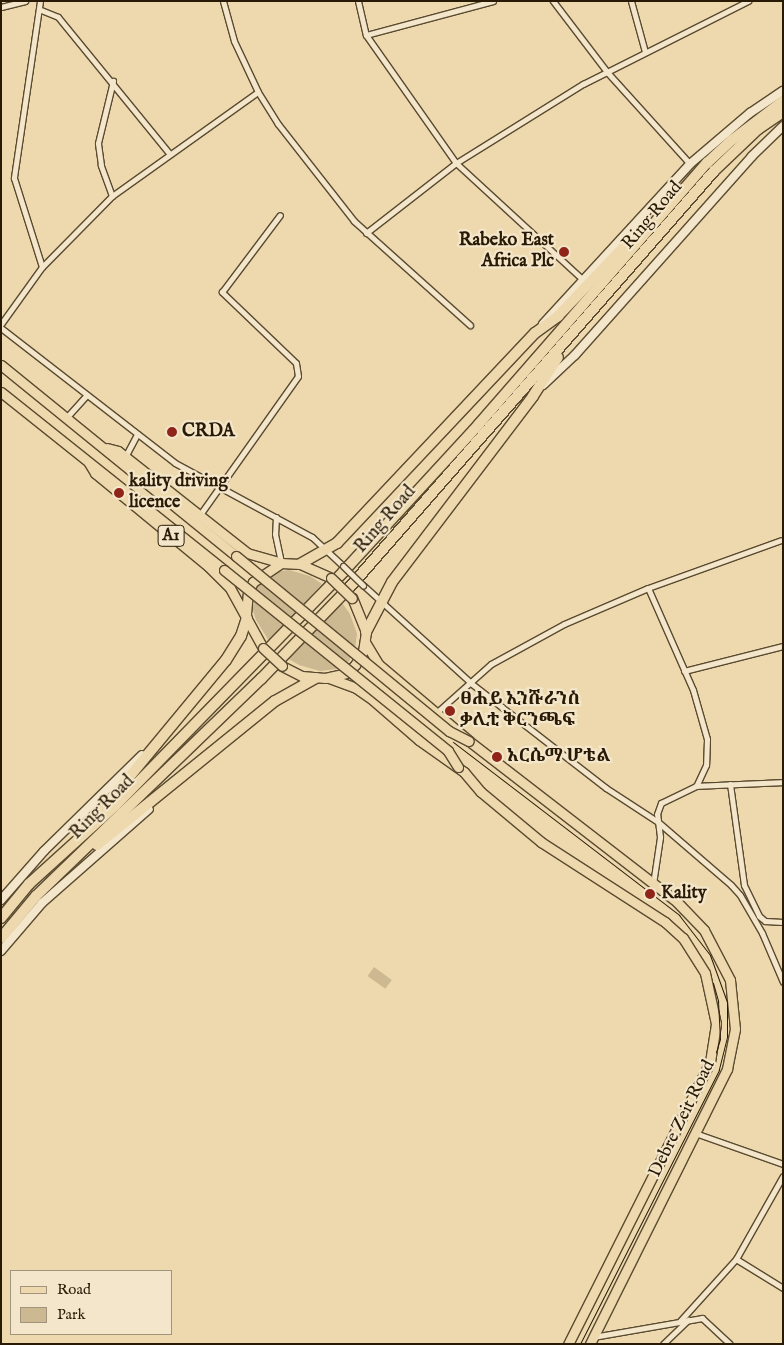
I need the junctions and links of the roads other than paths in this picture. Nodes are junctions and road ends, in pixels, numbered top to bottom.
1 (24, 1) edge
2 (40, 1) edge
3 (223, 1) edge
4 (358, 1) edge
5 (493, 1) edge
6 (553, 1) edge
7 (631, 1) edge
8 (748, 1) edge
9 (1, 7) edge
10 (41, 10) junction
11 (366, 35) junction
12 (645, 52) junction
13 (607, 72) junction
14 (112, 81) junction
15 (783, 90) edge
16 (258, 92) junction
17 (783, 101) edge
18 (783, 112) edge
19 (783, 126) edge
20 (169, 153) junction
21 (456, 163) junction
22 (690, 164) junction
23 (112, 196) junction
24 (664, 211) junction
25 (280, 215) dead end
26 (366, 233) junction
27 (42, 267) junction
28 (582, 279) junction
29 (1, 324) edge
30 (470, 325) dead end
31 (1, 328) edge
32 (535, 333) junction
33 (568, 339) junction
34 (1, 365) edge
35 (1, 392) edge
36 (88, 395) junction
37 (533, 396) junction
38 (66, 418) junction
39 (137, 434) junction
40 (106, 447) junction
41 (125, 457) junction
42 (87, 460) junction
43 (217, 486) junction
44 (198, 517) junction
45 (276, 517) junction
46 (781, 540) dead end
47 (327, 551) junction
48 (281, 563) junction
49 (300, 564) junction
50 (648, 588) junction
51 (380, 601) junction
52 (247, 618) junction
53 (365, 637) junction
54 (783, 646) edge
55 (684, 671) junction
56 (316, 678) junction
57 (329, 678) junction
58 (472, 684) junction
59 (437, 712) junction
60 (468, 740) junction
61 (152, 745) junction
62 (458, 767) junction
63 (783, 782) edge
64 (730, 784) junction
65 (696, 786) junction
66 (168, 791) junction
67 (658, 822) junction
68 (77, 841) junction
69 (61, 872) junction
70 (653, 884) junction
71 (744, 884) junction
72 (740, 894) junction
73 (1, 900) edge
74 (1, 918) edge
75 (783, 922) edge
76 (1, 938) edge
77 (1, 951) edge
78 (783, 982) edge
79 (695, 1133) junction
80 (783, 1164) edge
81 (783, 1176) edge
82 (736, 1259) junction
83 (783, 1288) edge
84 (688, 1320) junction
85 (680, 1322) junction
86 (591, 1341) edge
87 (568, 1344) edge
88 (662, 1344) edge
89 (730, 1344) edge

1 - 9 street
2 - 10 street
3 - 16 street
4 - 11 street
5 - 11 street
6 - 13 street
7 - 12 street
8 - 12 street
10 - 14 street
10 - 27 street
11 - 21 street
12 - 13 street
13 - 21 street
13 - 22 street
14 - 20 street
14 - 23 street
15 - 22 street
16 - 20 street
16 - 26 street
17 - 24 highway, Ring Road
18 - 33 highway, Ring Road
19 - 37 street
20 - 23 street
21 - 26 street
21 - 28 street
22 - 28 street
23 - 27 street
24 - 32 highway
24 - 68 highway, Ring Road
25 - 43 street
26 - 30 street
27 - 29 street
28 - 32 street
31 - 36 street
32 - 47 highway
33 - 37 highway
33 - 69 highway, Ring Road
34 - 38 main road, A1
35 - 42 main road, A1
36 - 38 street
36 - 39 street
37 - 51 highway
38 - 40 main road, A1
39 - 41 street
39 - 43 street
40 - 41 main road, A1
40 - 60 main road, bridge
41 - 44 main road, A1
42 - 52 main road, A1
42 - 62 main road, bridge
43 - 44 street
43 - 45 street
44 - 48 main road, A1
45 - 47 street
45 - 48 street
46 - 50 street
47 - 49 highway
47 - 51 street, bridge
48 - 49 main road, A1
48 - 52 main road
49 - 53 main road, A1, bridge
50 - 55 street
50 - 58 street
51 - 53 highway
51 - 58 street
52 - 56 main road, A1, bridge
52 - 61 highway
53 - 57 main road
53 - 59 main road
54 - 55 street
55 - 65 street
56 - 57 main road
56 - 66 highway
57 - 62 main road
58 - 59 street
58 - 67 street
59 - 60 main road
60 - 70 main road, Debre Zeit Road
61 - 68 highway
61 - 73 street
62 - 87 main road, Debre Zeit Road
63 - 64 street
64 - 65 street
64 - 71 street
65 - 67 street
66 - 69 highway
66 - 77 street
67 - 70 street
67 - 72 street
68 - 74 highway, Ring Road
69 - 76 highway, Ring Road
70 - 79 main road, Debre Zeit Road
71 - 72 street
71 - 75 street
72 - 78 street
79 - 80 street
79 - 86 main road, Debre Zeit Road
81 - 82 street
82 - 83 street
82 - 85 street
84 - 85 street
84 - 88 street
84 - 89 street
85 - 86 street

